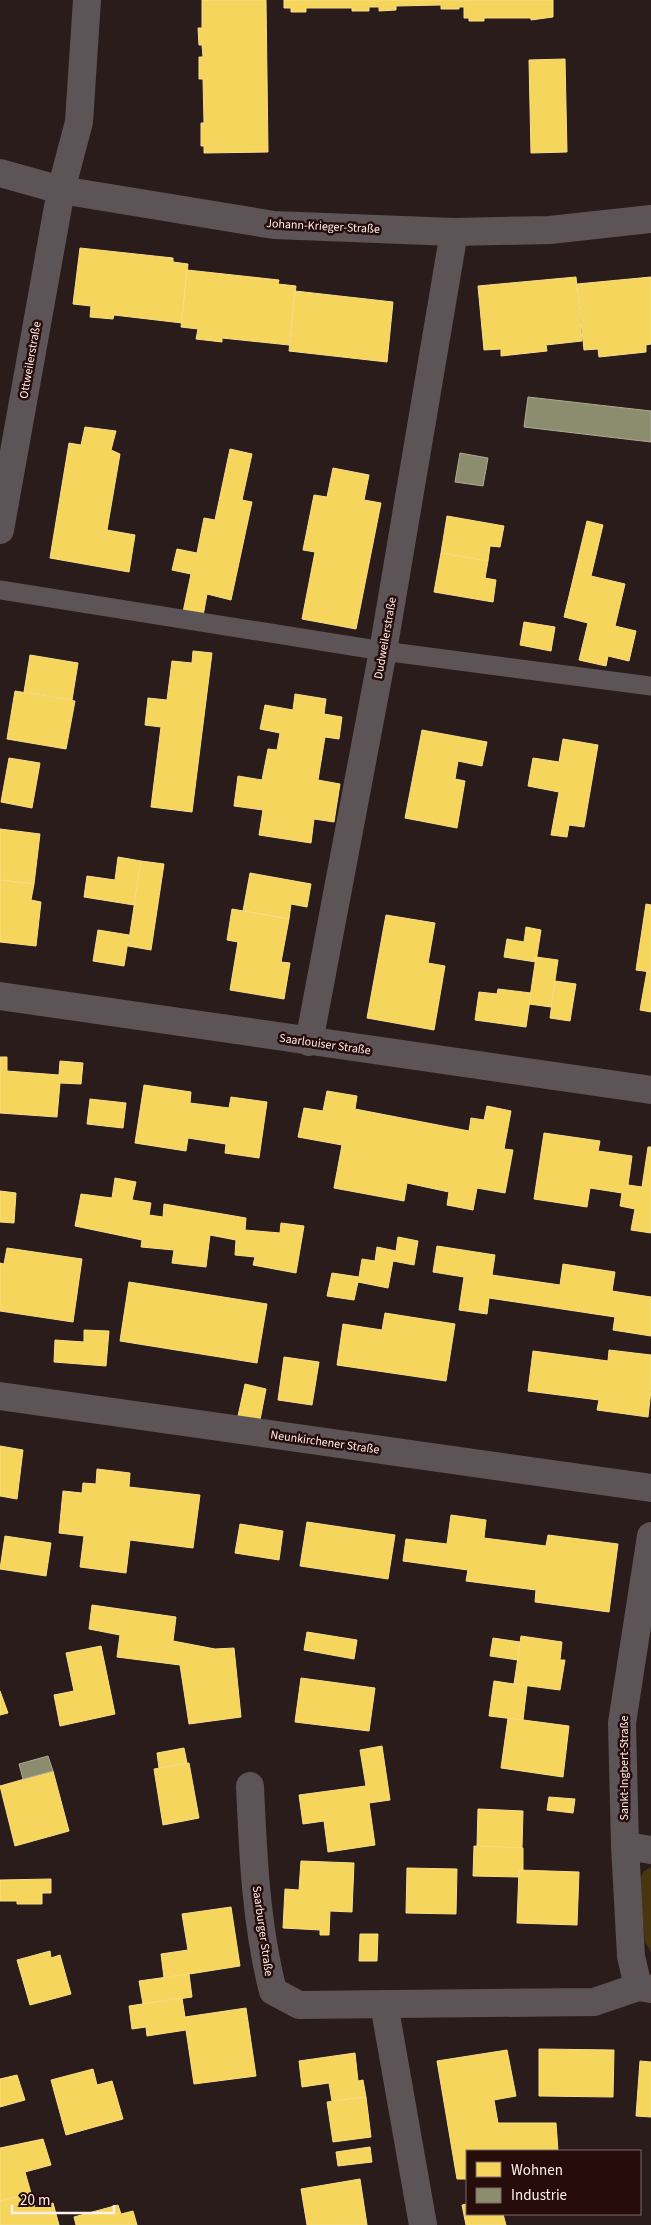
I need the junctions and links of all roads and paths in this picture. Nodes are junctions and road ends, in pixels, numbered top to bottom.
1 (87, 0) edge
2 (0, 173) edge
3 (61, 190) junction
4 (651, 218) edge
5 (454, 232) junction
6 (0, 530) edge
7 (0, 590) edge
8 (383, 651) junction
9 (651, 686) edge
10 (0, 996) edge
11 (309, 1042) junction
12 (651, 1090) edge
13 (0, 1396) edge
14 (651, 1488) edge
15 (651, 1536) edge
16 (250, 1786) dead end
17 (638, 1848) edge
18 (644, 1988) edge
19 (384, 2004) junction
20 (424, 2225) edge

1 - 3 street, Ottweilerstraße
2 - 3 street, Johann-Krieger-Straße
3 - 5 street, Johann-Krieger-Straße
3 - 6 street, Ottweilerstraße
4 - 5 street, Johann-Krieger-Straße
5 - 8 street, Dudweilerstraße
7 - 8 lane
8 - 9 lane
8 - 11 street, Dudweilerstraße
10 - 11 street, Saarlouiser Straße
11 - 12 street, Saarlouiser Straße
13 - 14 street, Neunkirchener Straße
15 - 17 street, Sankt-Ingbert-Straße
16 - 19 street, Saarburger Straße
17 - 18 street, Sankt-Ingbert-Straße
18 - 19 street, Saarburger Straße
19 - 20 street

